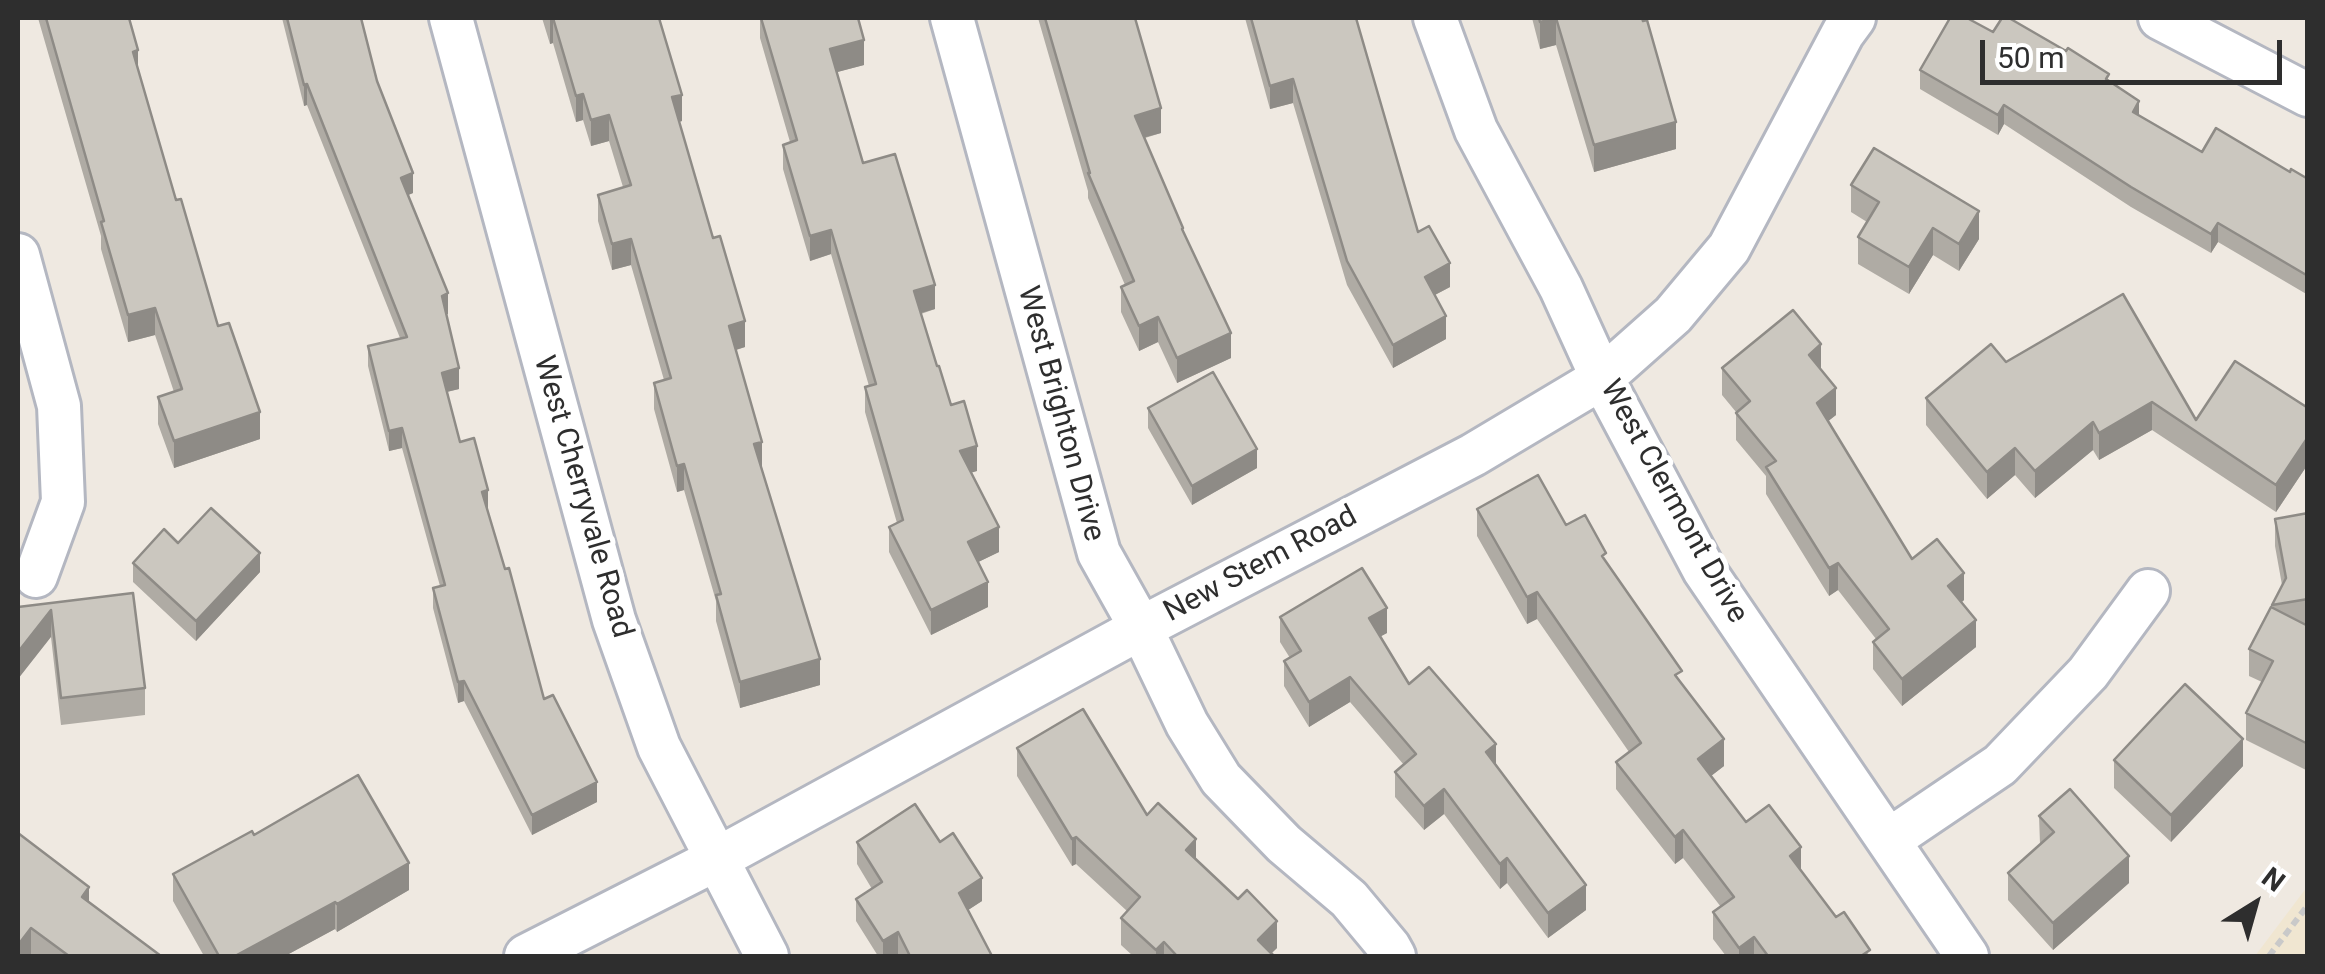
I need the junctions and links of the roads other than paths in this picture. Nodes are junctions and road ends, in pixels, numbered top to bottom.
1 (451, 18) edge
2 (952, 18) edge
3 (1435, 18) edge
4 (1854, 18) edge
5 (2160, 18) edge
6 (2308, 95) edge
7 (18, 255) edge
8 (1602, 378) junction
9 (36, 576) dead end
10 (2148, 591) dead end
11 (1141, 628) junction
12 (1890, 840) junction
13 (715, 860) junction
14 (526, 956) edge
15 (766, 956) edge
16 (1394, 956) edge
17 (1967, 956) edge

1 - 13 street, West Cherryvale Road
2 - 11 street, West Brighton Drive
3 - 8 street, West Clermont Drive
4 - 8 street, New Stem Road
5 - 6 street
7 - 9 street
8 - 11 street, New Stem Road
8 - 12 street, West Clermont Drive
10 - 12 street
11 - 13 street, New Stem Road
11 - 16 street, West Brighton Drive
12 - 17 street, West Clermont Drive
13 - 14 street, New Stem Road
13 - 15 street, West Cherryvale Road

